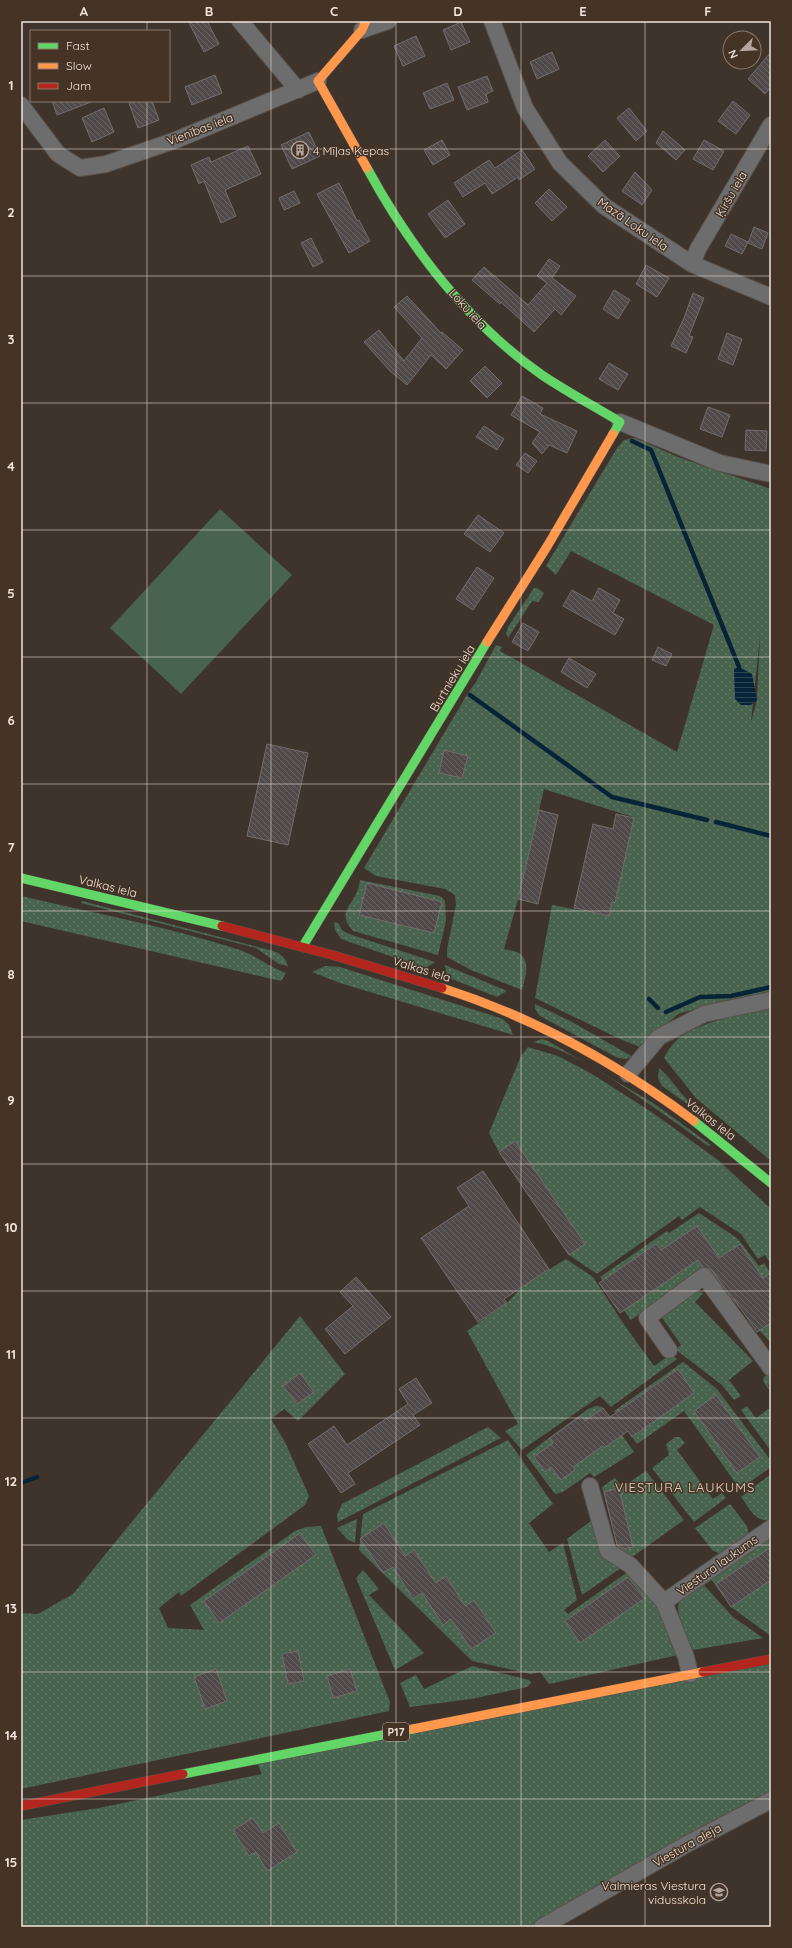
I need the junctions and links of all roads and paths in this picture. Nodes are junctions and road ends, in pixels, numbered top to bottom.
1 (240, 21) edge
2 (388, 21) edge
3 (492, 21) edge
4 (364, 25) edge
5 (318, 81) junction
6 (298, 90) junction
7 (21, 105) edge
8 (771, 125) edge
9 (692, 264) junction
10 (771, 298) edge
11 (620, 422) junction
12 (771, 474) edge
13 (21, 878) edge
14 (303, 946) junction
15 (771, 1000) edge
16 (628, 1074) junction
17 (771, 1183) edge
18 (669, 1350) dead end
19 (770, 1365) edge
20 (590, 1486) dead end
21 (771, 1528) edge
22 (664, 1602) junction
23 (771, 1659) edge
24 (690, 1674) junction
25 (771, 1800) edge
26 (21, 1806) edge
27 (542, 1927) edge

1 - 6 street
2 - 4 street
3 - 9 street, Mazā Loku iela
4 - 5 main road
5 - 6 street, Vienības iela
5 - 11 main road, Loku iela
6 - 7 street, Vienības iela
8 - 9 street, Ķiršu iela
9 - 10 street, Mazā Loku iela
11 - 12 street, Loku iela
11 - 14 main road, Burtnieku iela
13 - 14 main road, Valkas iela
14 - 16 main road, Valkas iela
15 - 16 street
16 - 17 main road, Valkas iela
18 - 19 street
20 - 22 street, Viestura laukums
21 - 22 street, Viestura laukums
22 - 24 street, Viestura laukums
23 - 24 main road, P17
24 - 26 main road, P17
25 - 27 street, Viestura aleja

